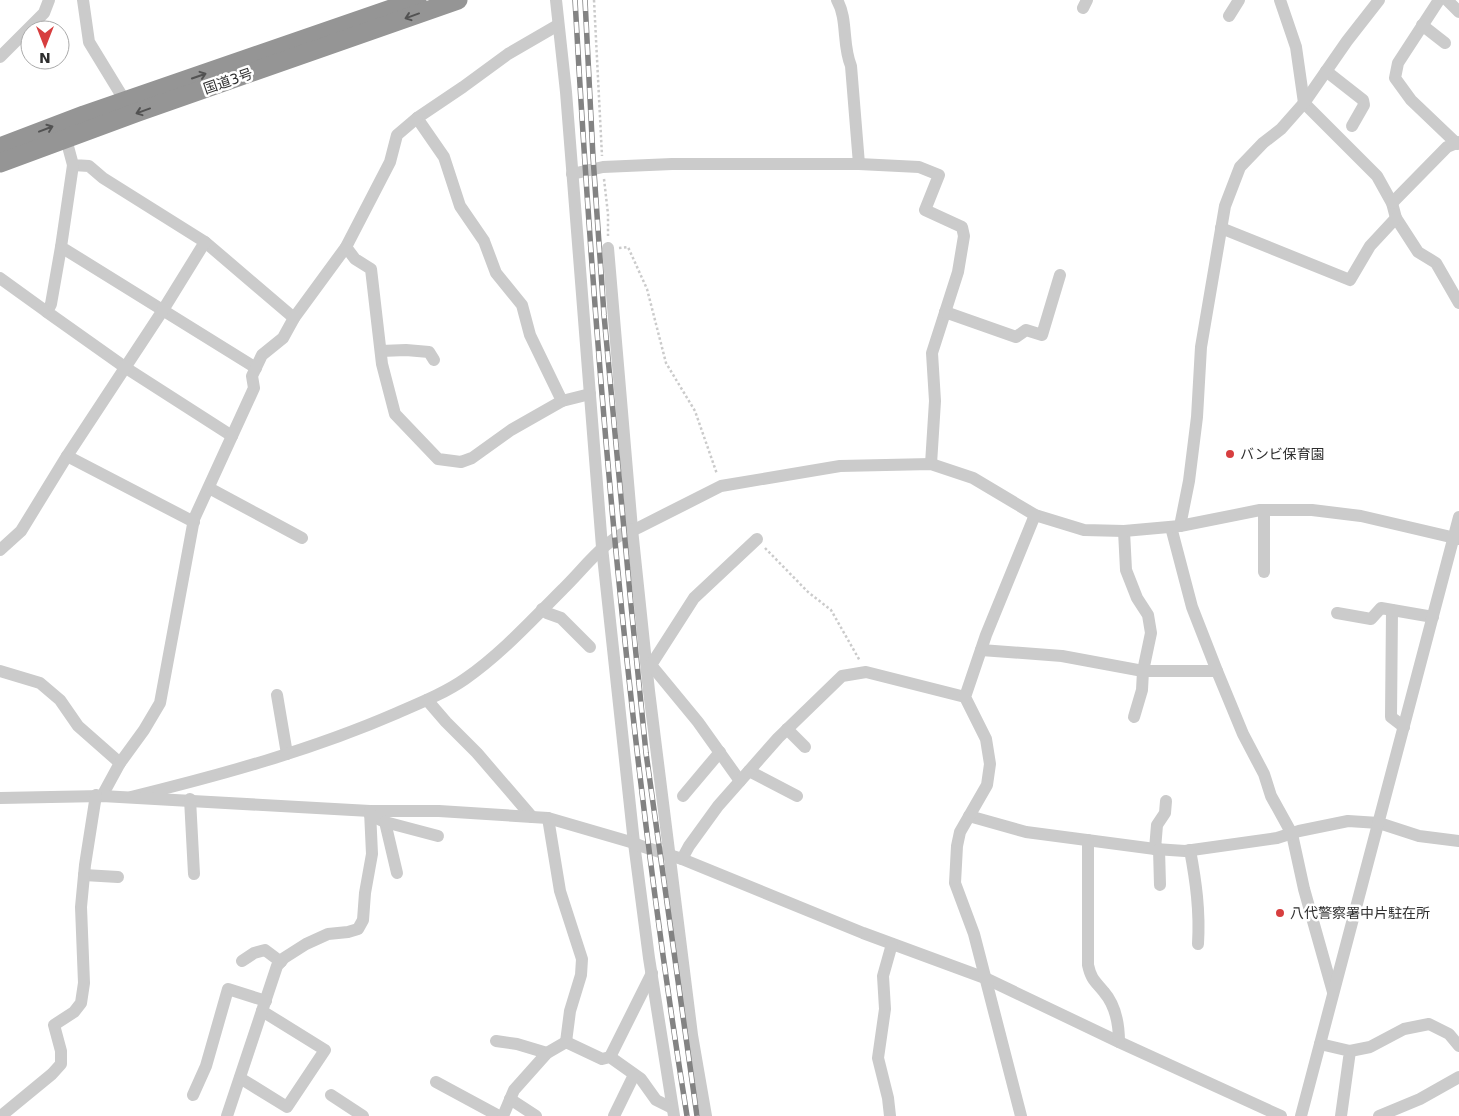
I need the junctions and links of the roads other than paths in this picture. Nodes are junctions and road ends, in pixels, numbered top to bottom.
1 (49, 0) edge
2 (83, 0) edge
3 (417, 0) edge
4 (458, 0) edge
5 (557, 0) edge
6 (837, 0) edge
7 (1239, 0) edge
8 (1280, 0) edge
9 (1379, 0) edge
10 (1439, 0) edge
11 (1447, 0) edge
12 (1459, 12) edge
13 (1229, 16) dead end
14 (558, 25) junction
15 (1422, 25) junction
16 (1445, 43) dead end
17 (0, 56) edge
18 (1326, 71) junction
19 (125, 102) junction
20 (1304, 102) junction
21 (417, 118) junction
22 (1352, 126) dead end
23 (66, 139) junction
24 (1458, 143) edge
25 (0, 147) edge
26 (0, 164) edge
27 (859, 164) junction
28 (73, 165) junction
29 (572, 174) junction
30 (1392, 203) junction
31 (1396, 218) junction
32 (1220, 228) junction
33 (205, 242) junction
34 (61, 247) junction
35 (346, 247) junction
36 (608, 248) road end
37 (1060, 275) dead end
38 (0, 278) edge
39 (1459, 303) edge
40 (163, 310) junction
41 (47, 312) junction
42 (944, 312) junction
43 (294, 318) junction
44 (380, 351) junction
45 (434, 360) dead end
46 (126, 368) junction
47 (256, 368) junction
48 (590, 394) junction
49 (562, 401) junction
50 (232, 436) junction
51 (67, 456) junction
52 (931, 464) junction
53 (209, 488) junction
54 (1264, 510) junction
55 (1036, 515) junction
56 (1459, 517) edge
57 (194, 522) junction
58 (1176, 526) junction
59 (632, 529) junction
60 (1124, 531) junction
61 (302, 538) dead end
62 (1456, 538) edge
63 (757, 539) road end
64 (602, 547) junction
65 (0, 550) edge
66 (1264, 572) dead end
67 (1392, 610) junction
68 (545, 611) junction
69 (1337, 612) dead end
70 (1432, 617) junction
71 (590, 648) dead end
72 (981, 650) junction
73 (1143, 670) junction
74 (0, 671) edge
75 (1217, 671) junction
76 (276, 695) dead end
77 (965, 697) junction
78 (427, 700) junction
79 (1134, 717) dead end
80 (1404, 727) junction
81 (787, 729) junction
82 (805, 747) dead end
83 (720, 752) junction
84 (287, 754) junction
85 (120, 763) junction
86 (749, 771) junction
87 (740, 781) junction
88 (99, 796) junction
89 (683, 796) dead end
90 (797, 796) dead end
91 (131, 797) junction
92 (0, 798) edge
93 (190, 799) junction
94 (1166, 801) dead end
95 (370, 813) junction
96 (969, 816) junction
97 (532, 817) junction
98 (548, 818) junction
99 (385, 822) junction
100 (1378, 823) junction
101 (1292, 834) junction
102 (438, 836) dead end
103 (1088, 840) junction
104 (1459, 841) edge
105 (634, 843) junction
106 (1157, 849) junction
107 (1190, 850) junction
108 (676, 857) junction
109 (397, 873) dead end
110 (194, 874) dead end
111 (84, 875) junction
112 (118, 877) dead end
113 (1160, 885) dead end
114 (892, 944) junction
115 (1198, 944) dead end
116 (242, 961) dead end
117 (281, 962) junction
118 (652, 973) junction
119 (985, 978) junction
120 (1334, 994) junction
121 (264, 1006) junction
122 (496, 1041) dead end
123 (566, 1042) junction
124 (1118, 1042) junction
125 (1320, 1044) junction
126 (1459, 1046) edge
127 (1350, 1051) junction
128 (547, 1053) junction
129 (610, 1057) junction
130 (634, 1074) junction
131 (1459, 1077) edge
132 (240, 1078) junction
133 (436, 1082) dead end
134 (193, 1095) dead end
135 (331, 1095) dead end
136 (510, 1099) junction
137 (673, 1112) edge
138 (1, 1116) edge
139 (227, 1116) edge
140 (363, 1116) edge
141 (499, 1116) edge
142 (503, 1116) edge
143 (536, 1116) edge
144 (614, 1116) edge
145 (706, 1116) edge
146 (890, 1116) edge
147 (1021, 1116) edge
148 (1280, 1116) edge
149 (1301, 1116) edge
150 (1341, 1116) edge
151 (1379, 1116) edge

1 - 17 street
2 - 19 street
19 -> 3 highway, 国道3号
4 -> 23 highway, 国道3号
5 - 14 street
6 - 27 street
7 - 13 street
8 - 20 street
9 - 18 street
10 - 15 street
11 - 12 street
14 - 21 street
14 - 29 street
15 - 16 street
15 - 24 street
18 - 20 street
18 - 22 street
25 -> 19 highway, 国道3号
20 - 30 street
20 - 32 street
21 - 35 street
21 - 49 street
23 - 26 highway, 国道3号
23 - 28 street
24 - 30 street
27 - 29 street
27 - 42 street
28 - 33 street
28 - 34 street
29 - 48 street
30 - 31 street
31 - 32 street
31 - 39 street
32 - 58 street
33 - 40 street
33 - 43 street
34 - 40 street
34 - 41 street
35 - 43 street
35 - 44 street
36 - 59 street
37 - 42 street
38 - 41 street
40 - 46 street
40 - 47 street
41 - 46 street
42 - 52 street
43 - 47 street
44 - 45 street
44 - 49 street
46 - 50 street
46 - 51 street
47 - 50 street
48 - 49 street
48 - 64 street
50 - 53 street
51 - 57 street
51 - 65 street
52 - 55 street
52 - 59 street
53 - 57 street
53 - 61 street
54 - 58 street
54 - 62 street
54 - 66 street
55 - 60 street
55 - 72 street
56 - 62 street
57 - 85 street
58 - 60 street
58 - 75 street
59 - 64 street
59 - 108 street
60 - 73 street
62 - 70 street
63 - 83 street
64 - 68 street
64 - 105 street
67 - 69 street
67 - 70 street
67 - 80 street
68 - 71 street
68 - 78 street
70 - 80 street
72 - 73 street
72 - 77 street
73 - 75 street
73 - 79 street
74 - 85 street
75 - 101 street
76 - 84 street
77 - 81 street
77 - 96 street
78 - 84 street
78 - 97 street
80 - 100 street
81 - 82 street
81 - 86 street
83 - 87 street
83 - 89 street
84 - 91 street
85 - 88 street
86 - 87 street
86 - 90 street
87 - 108 street
88 - 91 street
88 - 92 street
88 - 111 street
91 - 93 street
93 - 95 street
93 - 110 street
94 - 106 street
95 - 97 street
95 - 99 street
95 - 117 street
96 - 103 street
96 - 119 street
97 - 98 street
98 - 105 street
98 - 123 street
99 - 102 street
99 - 109 street
100 - 101 street
100 - 104 street
100 - 120 street
101 - 107 street
101 - 120 street
103 - 106 street
103 - 124 street
105 - 108 street
105 - 118 street
106 - 107 street
106 - 113 street
107 - 115 street
108 - 114 street
108 - 145 street
111 - 112 street
111 - 138 street
114 - 119 street
114 - 146 street
116 - 117 street
117 - 121 street
118 - 129 street
118 - 137 street
119 - 124 street
119 - 147 street
120 - 125 street
121 - 132 street
121 - 132 street
121 - 134 street
122 - 128 street
123 - 128 street
123 - 129 street
124 - 148 street
125 - 127 street
125 - 149 street
126 - 127 street
127 - 150 street
128 - 136 street
129 - 130 street
130 - 137 street
130 - 144 street
131 - 151 street
132 - 139 street
133 - 141 street
135 - 140 street
136 - 142 street
136 - 143 street

